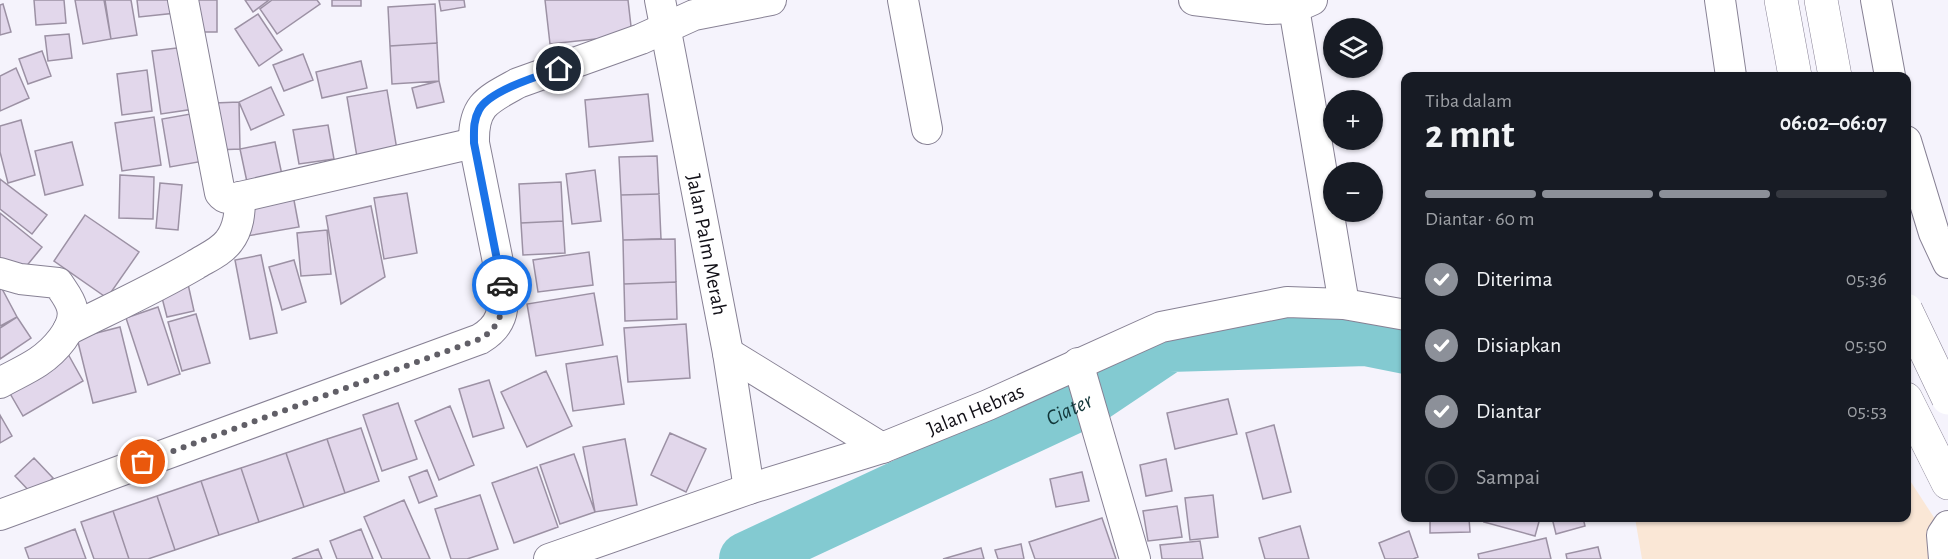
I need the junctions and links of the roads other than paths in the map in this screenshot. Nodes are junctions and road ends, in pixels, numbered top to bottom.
1 (183, 0) edge
2 (771, 0) edge
3 (903, 0) edge
4 (1194, 0) edge
5 (1720, 0) edge
6 (1781, 0) edge
7 (1821, 0) edge
8 (1876, 0) edge
9 (1303, 4) edge
10 (662, 14) edge
11 (1730, 72) edge
12 (1794, 72) edge
13 (1834, 72) edge
14 (1889, 72) edge
15 (927, 129) dead end
16 (474, 143) junction
17 (1911, 157) edge
18 (240, 197) junction
19 (1948, 263) edge
20 (0, 273) edge
21 (1344, 304) junction
22 (1401, 314) edge
23 (1911, 320) edge
24 (68, 330) junction
25 (728, 353) junction
26 (1080, 370) junction
27 (0, 383) edge
28 (1948, 398) edge
29 (1911, 409) edge
30 (882, 448) junction
31 (1948, 483) edge
32 (749, 489) junction
33 (0, 515) edge
34 (1948, 526) edge
35 (549, 559) edge
36 (1135, 559) edge
37 (1944, 559) edge

1 - 18 street
2 - 10 street
3 - 15 street
4 - 9 street
5 - 11 street
6 - 12 main road
7 - 13 main road
8 - 14 street
9 - 21 street
10 - 16 street
10 - 25 street, Jalan Palm Merah
16 - 18 street
16 - 33 street
17 - 19 street
18 - 24 street
20 - 24 street
21 - 22 street, Jalan Hebras
21 - 26 street, Jalan Hebras
23 - 28 main road, bridge
24 - 27 street
25 - 30 street
25 - 32 street, Jalan Palm Merah
26 - 30 street, Jalan Hebras
26 - 36 street
29 - 31 main road
30 - 32 street, Jalan Hebras
32 - 35 street, Jalan Hebras
34 - 37 street

